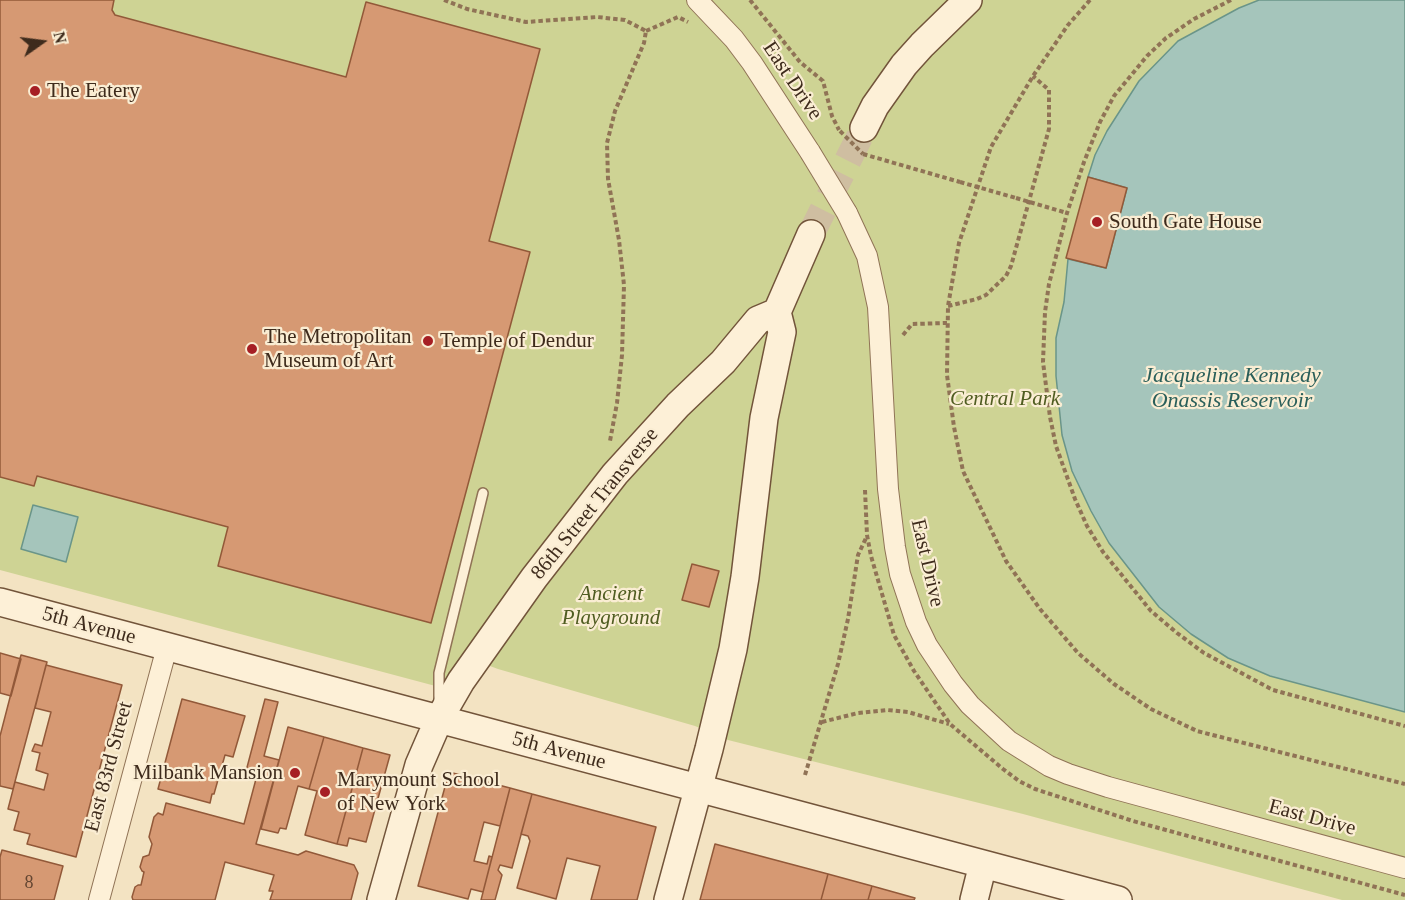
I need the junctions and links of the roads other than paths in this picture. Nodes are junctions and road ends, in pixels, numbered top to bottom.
1 (697, 0) edge
2 (968, 0) edge
3 (856, 137) tunnel mouth
4 (811, 234) tunnel mouth
5 (777, 312) junction
6 (483, 493) dead end
7 (0, 602) edge
8 (167, 647) junction
9 (439, 719) junction
10 (698, 789) junction
11 (983, 864) junction
12 (1405, 868) edge
13 (99, 900) edge
14 (381, 900) edge
15 (668, 900) edge
16 (974, 900) edge
17 (1118, 900) edge

1 - 12 street, East Drive, bridge
2 - 3 main road
4 - 5 main road
5 - 9 main road, 86th Street Transverse
5 - 10 main road
6 - 9 lane
7 - 8 main road, 5th Avenue
8 - 9 main road, 5th Avenue
8 - 13 street, East 83rd Street
9 - 10 main road, 5th Avenue
9 - 14 main road, 86th Street Transverse
10 - 11 main road, 5th Avenue
10 - 15 main road
11 - 16 main road
11 - 17 main road, 5th Avenue

